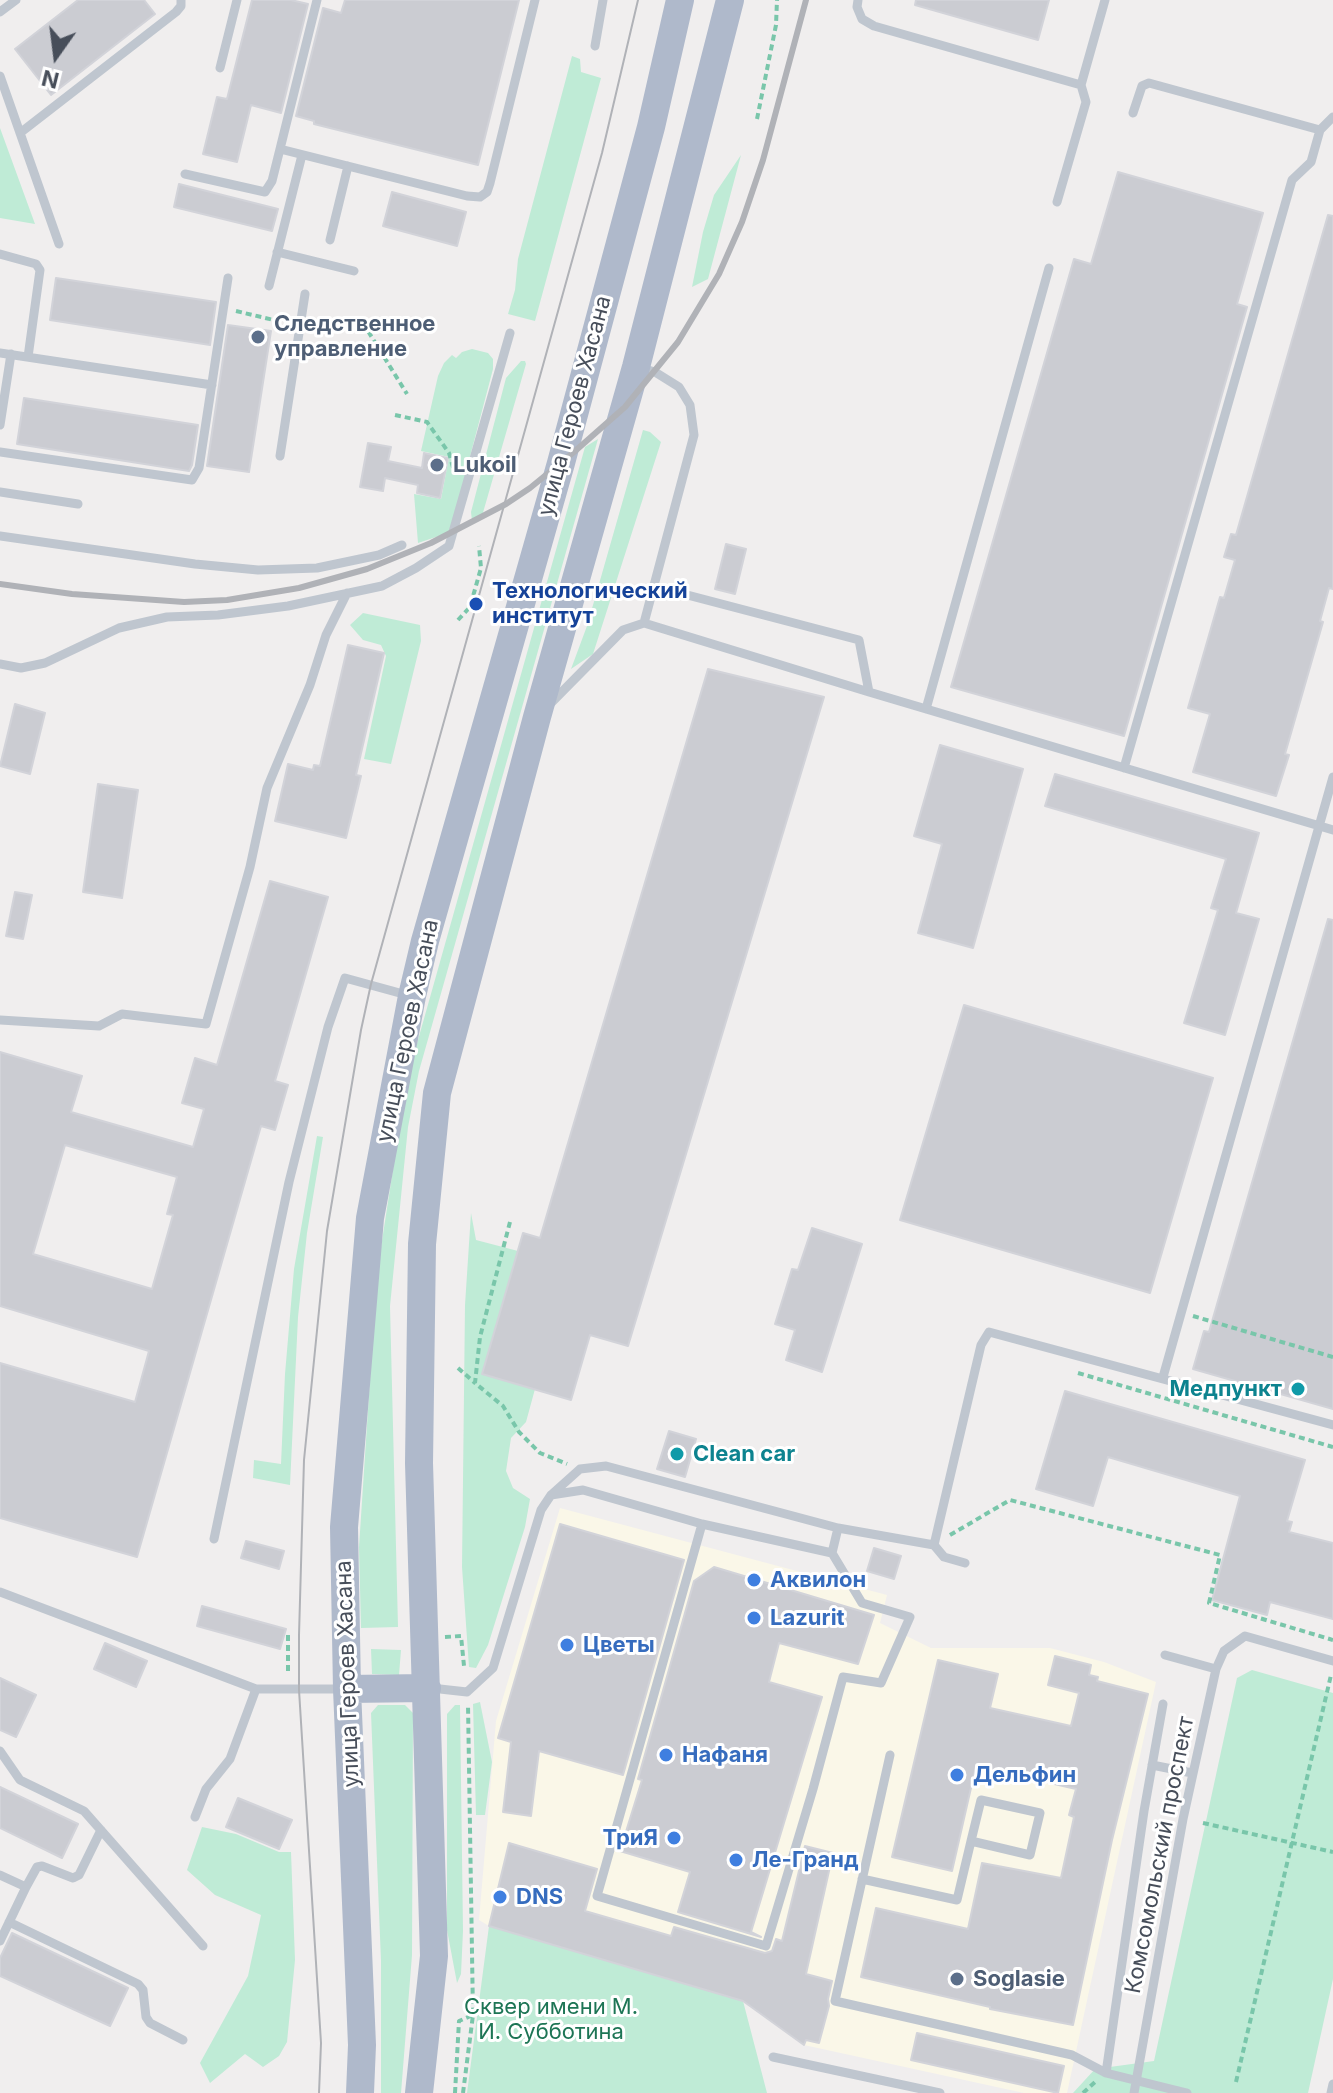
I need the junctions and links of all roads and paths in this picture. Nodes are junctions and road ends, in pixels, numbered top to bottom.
1 (16, 0) edge
2 (181, 0) edge
3 (237, 0) edge
4 (317, 0) edge
5 (535, 0) edge
6 (603, 0) edge
7 (680, 0) edge
8 (730, 0) edge
9 (777, 0) edge
10 (858, 0) edge
11 (1105, 0) edge
12 (0, 12) edge
13 (595, 46) dead end
14 (220, 68) dead end
15 (0, 76) edge
16 (1081, 85) junction
17 (1133, 113) dead end
18 (1333, 117) edge
19 (757, 119) dead end
20 (1320, 130) junction
21 (20, 133) junction
22 (280, 149) junction
23 (302, 155) junction
24 (348, 166) junction
25 (185, 174) dead end
26 (1057, 202) dead end
27 (330, 240) dead end
28 (59, 244) dead end
29 (277, 252) junction
30 (0, 254) edge
31 (1049, 268) dead end
32 (354, 271) dead end
33 (228, 278) dead end
34 (269, 286) dead end
35 (305, 294) dead end
36 (224, 308) junction
37 (363, 323) dead end
38 (300, 327) junction
39 (510, 333) dead end
40 (5, 354) edge
41 (28, 357) junction
42 (636, 367) junction
43 (212, 385) junction
44 (407, 394) dead end
45 (395, 415) dead end
46 (0, 425) edge
47 (0, 452) edge
48 (280, 456) dead end
49 (467, 486) junction
50 (0, 492) edge
51 (78, 504) dead end
52 (0, 536) edge
53 (402, 545) dead end
54 (479, 546) dead end
55 (653, 586) junction
56 (347, 593) junction
57 (458, 620) dead end
58 (644, 623) junction
59 (0, 664) edge
60 (869, 692) junction
61 (926, 709) junction
62 (537, 717) junction
63 (1124, 768) junction
64 (1333, 777) edge
65 (1319, 826) junction
66 (1333, 830) edge
67 (412, 996) junction
68 (0, 1020) edge
69 (510, 1222) dead end
70 (1181, 1312) junction
71 (1333, 1357) edge
72 (458, 1368) dead end
73 (1067, 1370) dead end
74 (1163, 1377) junction
75 (475, 1383) junction
76 (1333, 1425) edge
77 (1333, 1447) edge
78 (580, 1469) junction
79 (551, 1495) junction
80 (702, 1524) junction
81 (838, 1528) junction
82 (214, 1539) dead end
83 (934, 1545) junction
84 (832, 1553) junction
85 (965, 1563) dead end
86 (0, 1592) edge
87 (288, 1635) dead end
88 (443, 1637) dead end
89 (1333, 1640) edge
90 (1165, 1655) dead end
91 (1333, 1661) edge
92 (464, 1666) dead end
93 (1216, 1669) junction
94 (1333, 1669) edge
95 (288, 1675) dead end
96 (427, 1688) junction
97 (256, 1689) junction
98 (347, 1689) junction
99 (468, 1704) dead end
100 (1163, 1704) dead end
101 (0, 1751) edge
102 (890, 1755) dead end
103 (1152, 1765) junction
104 (1192, 1773) junction
105 (195, 1817) dead end
106 (1203, 1823) dead end
107 (101, 1830) junction
108 (971, 1841) junction
109 (1292, 1843) junction
110 (1333, 1852) edge
111 (0, 1875) edge
112 (862, 1879) junction
113 (26, 1887) junction
114 (9, 1922) junction
115 (0, 1941) edge
116 (203, 1946) dead end
117 (473, 2015) junction
118 (183, 2040) dead end
119 (773, 2057) dead end
120 (1106, 2073) junction
121 (1136, 2080) junction
122 (1236, 2082) dead end
123 (1333, 2084) edge
124 (360, 2093) edge
125 (419, 2093) edge
126 (455, 2093) edge
127 (463, 2093) edge
128 (940, 2093) edge
129 (1134, 2093) edge
130 (1187, 2093) edge
131 (1331, 2093) edge

1 - 12 lane
2 - 21 lane
3 - 14 lane
4 - 22 lane
5 - 24 lane
6 - 13 lane
7 - 67 main road, улица Героев Хасана
8 - 42 main road, улица Героев Хасана
9 - 19 path
10 - 16 lane
11 - 16 lane
15 - 21 lane
16 - 26 lane
17 - 20 lane
18 - 20 lane
20 - 63 lane
21 - 28 lane
22 - 23 lane
22 - 25 lane
23 - 24 lane
23 - 29 lane
24 - 27 lane
29 - 32 lane
29 - 34 lane
30 - 41 lane
31 - 61 lane
33 - 36 lane
35 - 38 lane
36 - 38 path
36 - 43 lane
37 - 44 path
38 - 48 lane
39 - 49 lane
40 - 41 lane
40 - 46 lane
41 - 43 lane
42 - 55 lane
42 - 62 main road, улица Героев Хасана
43 - 47 lane
45 - 49 path
49 - 56 lane
50 - 51 lane
52 - 53 lane
54 - 57 path
55 - 58 lane
55 - 60 lane
56 - 59 lane
56 - 68 lane
58 - 60 lane
58 - 62 lane
60 - 61 lane
61 - 63 lane
62 - 96 main road, улица Героев Хасана
63 - 65 lane
64 - 65 lane
65 - 66 lane
65 - 70 lane
67 - 82 lane
67 - 98 main road, улица Героев Хасана
69 - 75 path
70 - 71 path
70 - 74 lane
72 - 75 path
73 - 77 path
74 - 76 lane
74 - 83 lane
75 - 78 path
78 - 79 lane
78 - 81 lane
79 - 80 lane
79 - 96 lane
80 - 84 lane
80 - 84 lane
81 - 83 lane
81 - 84 lane
83 - 85 lane
83 - 89 path
86 - 97 lane
87 - 95 path
88 - 92 path
90 - 93 lane
91 - 93 lane, Комсомольский проспект
93 - 104 lane, Комсомольский проспект
94 - 109 path
96 - 98 main road
96 - 125 main road, улица Героев Хасана
97 - 98 lane
97 - 105 lane
98 - 124 main road, улица Героев Хасана
99 - 117 path
100 - 103 lane
101 - 107 lane
102 - 112 lane
103 - 104 lane
103 - 120 lane
104 - 121 lane, Комсомольский проспект
106 - 109 path
107 - 113 lane
107 - 116 lane
108 - 108 lane
108 - 112 lane
109 - 110 path
109 - 122 path
111 - 113 lane
112 - 120 lane
113 - 114 lane
114 - 115 lane
114 - 118 lane
117 - 126 path
117 - 127 path
119 - 128 lane
120 - 121 lane
121 - 129 lane, Комсомольский проспект
121 - 130 lane
123 - 131 lane

